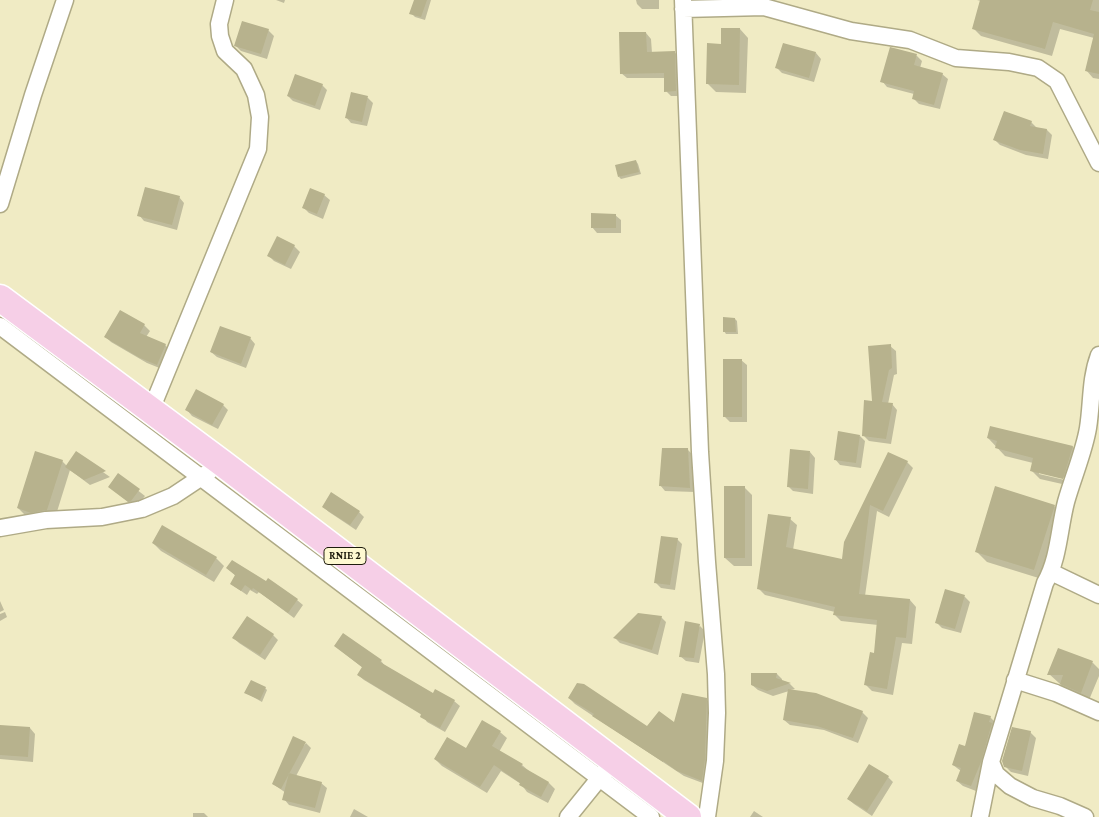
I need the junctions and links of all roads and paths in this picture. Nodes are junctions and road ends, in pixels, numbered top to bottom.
1 (65, 0) edge
2 (225, 0) edge
3 (683, 4) edge
4 (1099, 163) edge
5 (0, 204) edge
6 (0, 298) edge
7 (0, 326) edge
8 (1099, 355) edge
9 (151, 410) junction
10 (212, 470) junction
11 (0, 528) edge
12 (1051, 572) junction
13 (1099, 595) edge
14 (1015, 680) junction
15 (1099, 712) edge
16 (991, 762) junction
17 (606, 770) junction
18 (568, 817) edge
19 (651, 817) edge
20 (688, 817) edge
21 (707, 817) edge
22 (980, 817) edge
23 (1084, 817) edge

1 - 5 street
2 - 9 street
3 - 4 street
3 - 21 street
6 - 9 highway, RNIE 2 / RNIE 2
7 - 10 street
8 - 12 street
9 - 10 highway, RNIE 2 / RNIE 2
10 - 11 street
10 - 17 highway, RNIE 2 / RNIE 2
12 - 13 street
12 - 14 street
14 - 15 street
14 - 16 street
16 - 22 street
16 - 23 street
17 - 18 street
17 - 19 street
17 - 20 highway, RNIE 2 / RNIE 2

